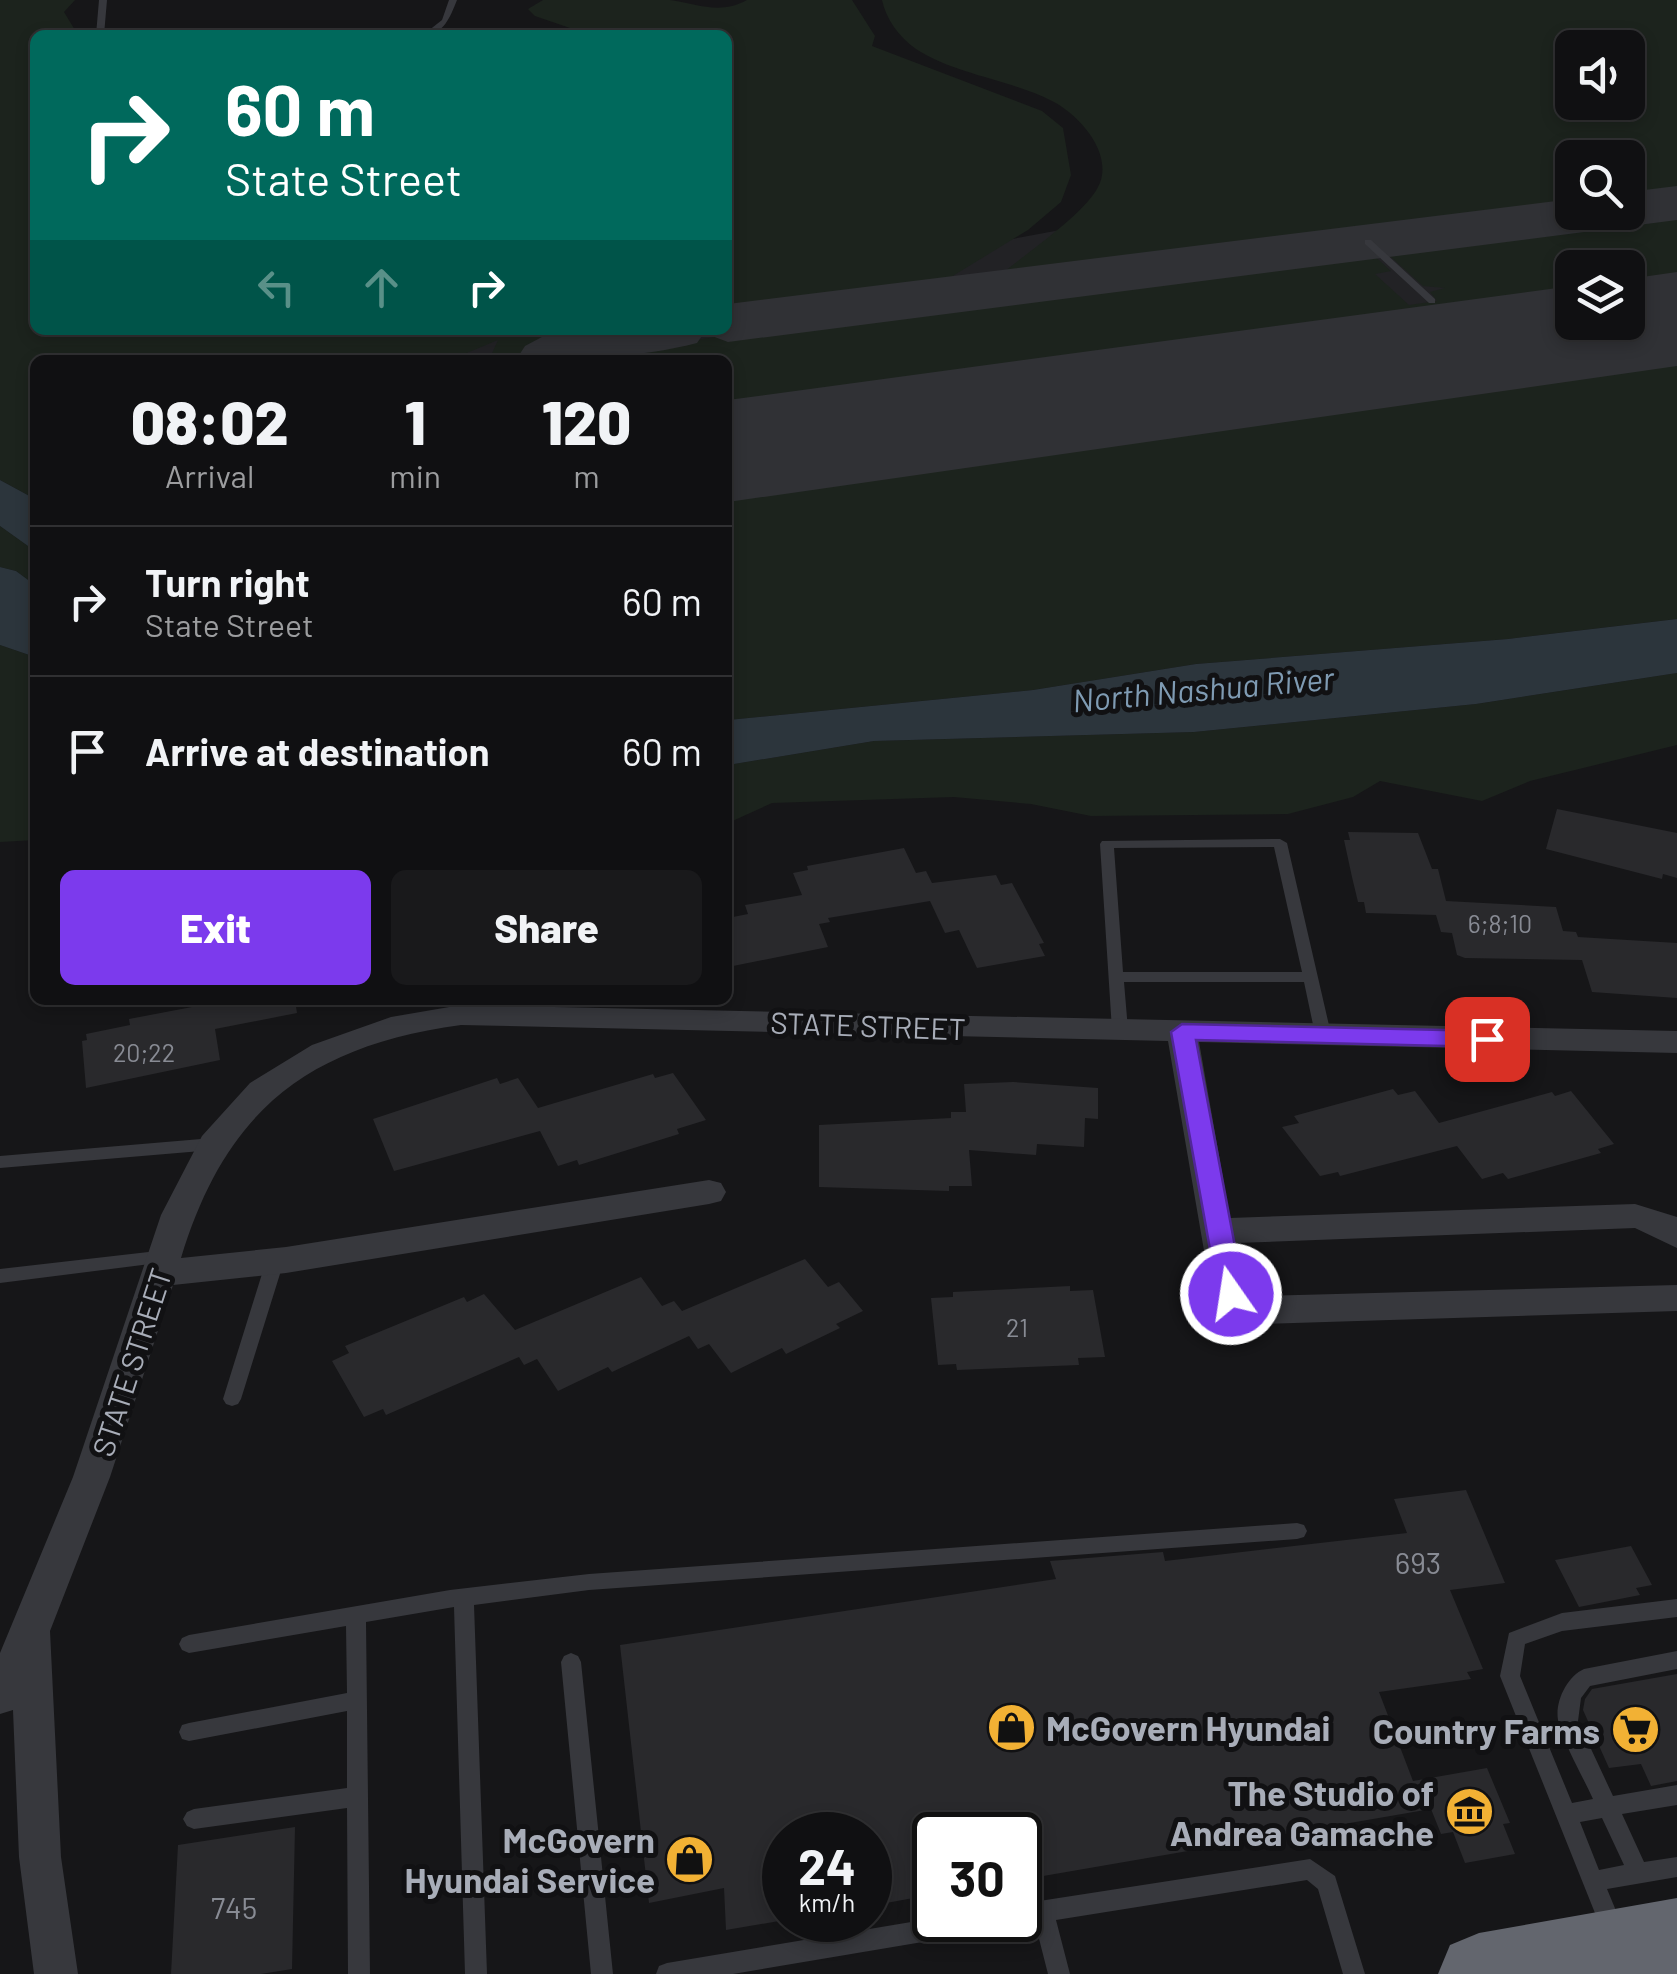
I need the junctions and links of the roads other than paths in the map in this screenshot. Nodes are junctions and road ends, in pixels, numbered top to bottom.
1 (103, 0) edge
2 (453, 0) edge
3 (100, 30) edge
4 (433, 30) edge
5 (1368, 242) dead end
6 (1432, 301) dead end
7 (1116, 977) junction
8 (1310, 977) junction
9 (460, 1008) edge
10 (615, 1010) edge
11 (1120, 1030) junction
12 (1182, 1032) junction
13 (1323, 1034) junction
14 (1677, 1042) edge
15 (212, 1144) junction
16 (0, 1162) edge
17 (709, 1192) dead end
18 (1216, 1231) junction
19 (1677, 1235) edge
20 (275, 1262) junction
21 (164, 1264) junction
22 (0, 1276) edge
23 (1677, 1298) edge
24 (232, 1399) dead end
25 (1297, 1531) dead end
26 (464, 1598) junction
27 (1677, 1608) edge
28 (356, 1618) junction
29 (33, 1628) junction
30 (189, 1644) dead end
31 (1677, 1660) edge
32 (572, 1662) dead end
33 (0, 1696) edge
34 (356, 1700) junction
35 (189, 1732) dead end
36 (1677, 1796) edge
37 (358, 1797) junction
38 (1609, 1806) junction
39 (1566, 1814) junction
40 (194, 1819) dead end
41 (1677, 1867) edge
42 (1042, 1911) edge
43 (1632, 1923) edge
44 (912, 1933) edge
45 (1042, 1936) edge
46 (56, 1974) edge
47 (359, 1974) edge
48 (476, 1974) edge
49 (602, 1974) edge
50 (667, 1974) edge
51 (1059, 1974) edge
52 (1354, 1974) edge
53 (1480, 1974) edge

1 - 3 lane
2 - 4 lane
5 - 6 lane
7 - 8 lane
7 - 8 lane
7 - 11 lane
8 - 13 lane
9 - 10 street, STATE STREET
9 - 15 street, STATE STREET
10 - 11 street, STATE STREET
11 - 12 street, STATE STREET
12 - 13 street, STATE STREET
12 - 18 street
13 - 14 street, STATE STREET
15 - 16 lane
15 - 21 street, STATE STREET
17 - 20 street
18 - 19 street
18 - 23 street
20 - 21 street
20 - 24 lane
21 - 22 lane
21 - 29 street, STATE STREET
25 - 26 lane
26 - 28 lane
26 - 48 lane
27 - 39 lane
28 - 30 lane
28 - 34 lane
29 - 33 street, STATE STREET
29 - 46 street
31 - 38 lane
32 - 49 lane
34 - 35 lane
34 - 37 lane
36 - 38 lane
37 - 40 lane
37 - 47 lane
38 - 39 lane
38 - 43 lane
39 - 43 lane
41 - 43 lane
42 - 52 lane
43 - 53 highway
44 - 50 lane
45 - 51 lane

